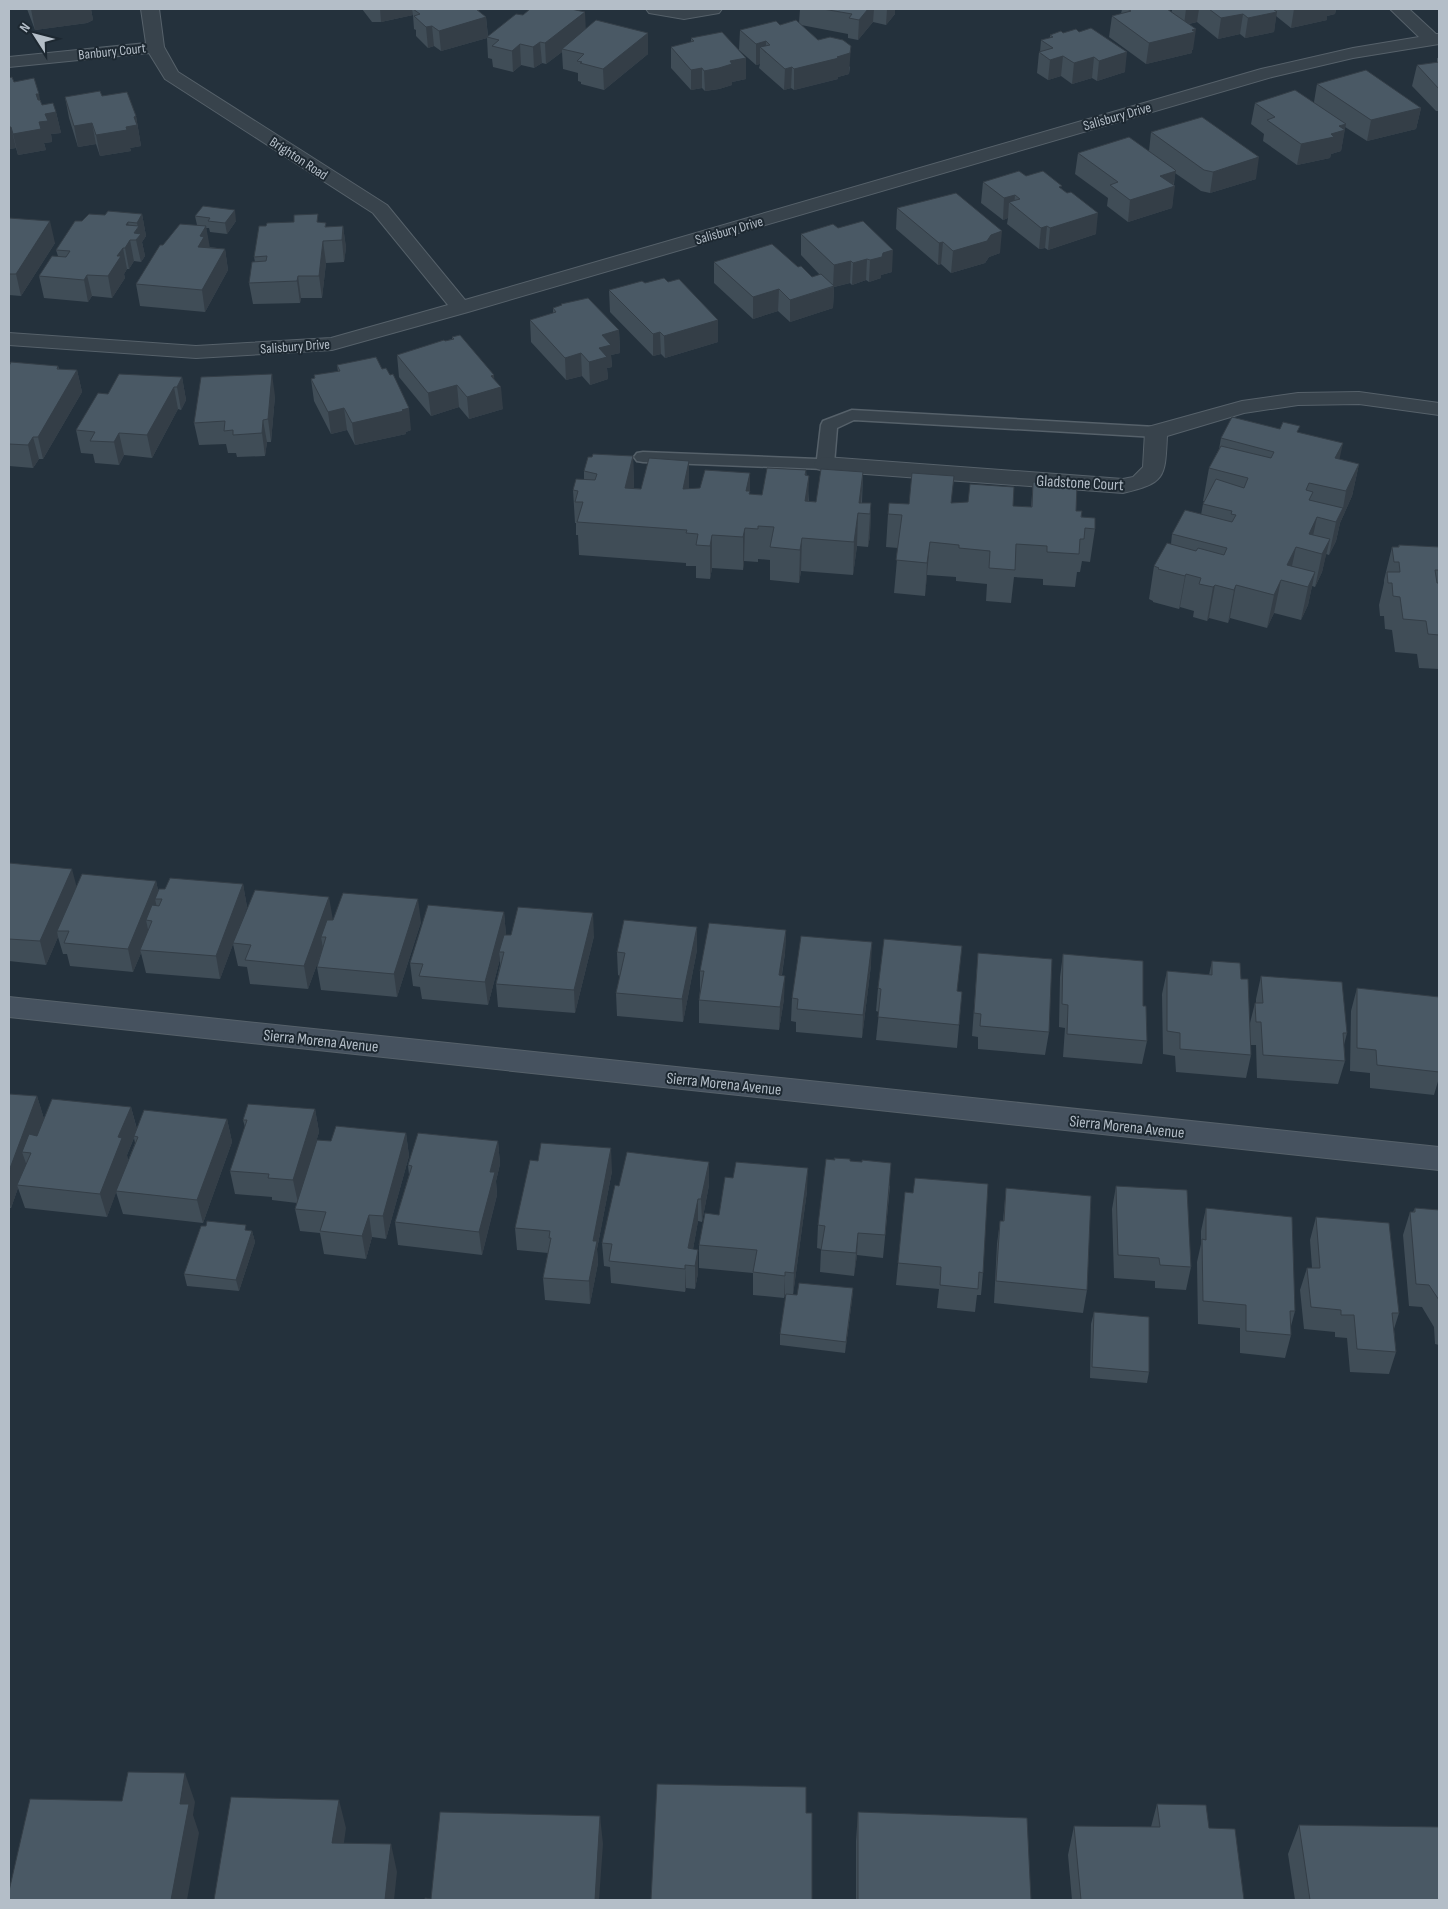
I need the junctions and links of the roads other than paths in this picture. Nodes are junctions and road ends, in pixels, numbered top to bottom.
1 (150, 9) edge
2 (655, 9) edge
3 (713, 9) edge
4 (1399, 9) edge
5 (1435, 40) edge
6 (155, 47) junction
7 (9, 62) edge
8 (461, 308) junction
9 (9, 339) edge
10 (1439, 409) edge
11 (1156, 432) junction
12 (643, 457) dead end
13 (825, 464) junction
14 (9, 1007) edge
15 (1439, 1159) edge

1 - 6 street, Brighton Road
2 - 3 street
4 - 5 street
5 - 8 street, Salisbury Drive
6 - 7 street, Banbury Court
6 - 8 street, Brighton Road
8 - 9 street, Salisbury Drive
10 - 11 street
11 - 13 lane
11 - 13 street, Gladstone Court
12 - 13 lane
14 - 15 street, Sierra Morena Avenue

